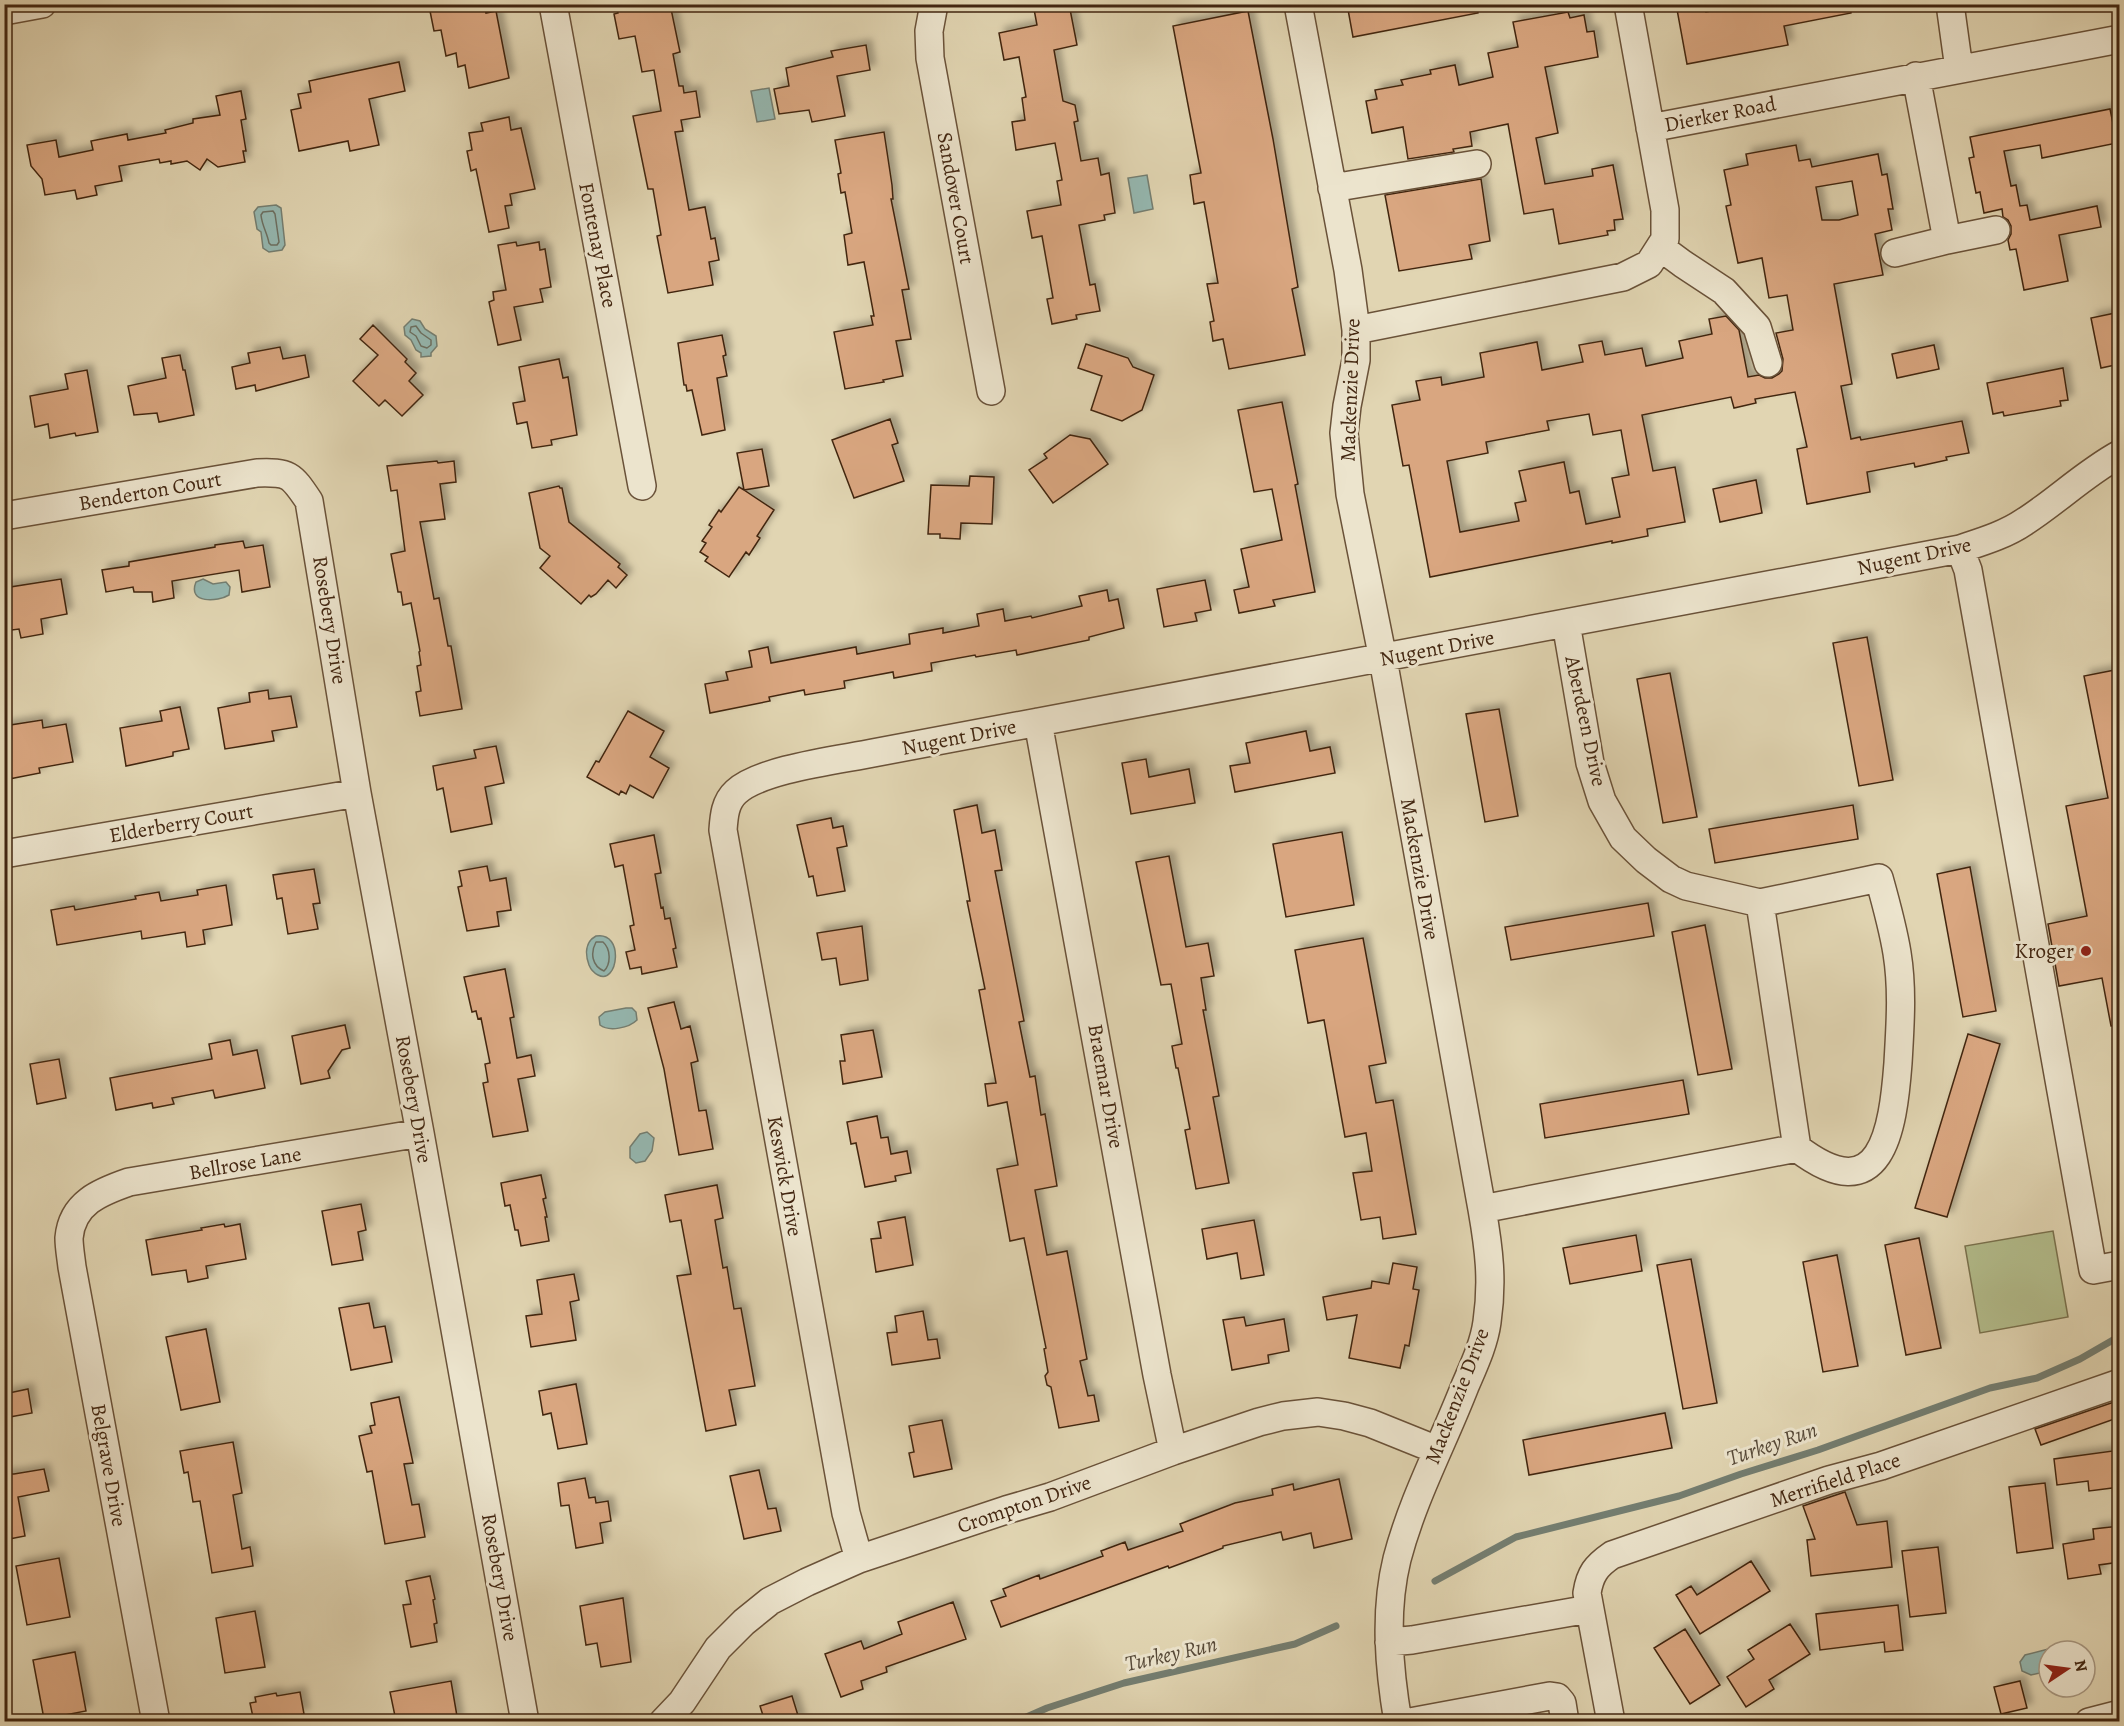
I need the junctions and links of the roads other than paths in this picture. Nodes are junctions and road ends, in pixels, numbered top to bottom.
1 (42, 4) edge
2 (553, 4) edge
3 (934, 4) edge
4 (1298, 4) edge
5 (1628, 4) edge
6 (1950, 4) edge
7 (4, 11) edge
8 (2120, 39) edge
9 (1959, 69) junction
10 (1916, 76) junction
11 (1650, 128) junction
12 (1477, 164) dead end
13 (1332, 188) junction
14 (1996, 230) dead end
15 (1947, 240) junction
16 (1660, 246) junction
17 (1895, 253) dead end
18 (1356, 330) junction
19 (1768, 363) dead end
20 (991, 390) dead end
21 (2120, 454) edge
22 (295, 480) joint
23 (642, 486) dead end
24 (4, 516) edge
25 (1960, 549) junction
26 (1566, 623) junction
27 (1383, 659) junction
28 (1038, 722) junction
29 (357, 793) junction
30 (735, 793) joint
31 (4, 854) edge
32 (1760, 903) junction
33 (420, 1133) junction
34 (1797, 1148) junction
35 (1482, 1209) junction
36 (78, 1210) joint
37 (2120, 1265) edge
38 (2120, 1383) edge
39 (1437, 1450) junction
40 (1173, 1451) junction
41 (859, 1559) junction
42 (1589, 1610) junction
43 (1389, 1642) junction
44 (2120, 1714) edge
45 (156, 1722) edge
46 (525, 1722) edge
47 (663, 1722) edge
48 (1398, 1722) edge
49 (1410, 1722) edge
50 (1565, 1722) edge
51 (1611, 1722) edge
52 (2089, 1722) edge

1 - 7 street
2 - 23 street, Fontenay Place
3 - 20 street, Sandover Court
4 - 13 street, Mackenzie Drive
5 - 11 street
6 - 9 street
8 - 9 street, Dierker Road
9 - 10 street, Dierker Road
10 - 11 street, Dierker Road
10 - 15 street
11 - 16 street, Dierker Road
12 - 13 street
13 - 18 street, Mackenzie Drive
14 - 15 street
15 - 17 street
16 - 18 street
16 - 19 street
18 - 27 street, Mackenzie Drive
21 - 25 street, Nugent Drive
22 - 24 street, Benderton Court
22 - 29 street, Rosebery Drive
25 - 26 street, Nugent Drive
25 - 37 street
26 - 27 street, Nugent Drive
26 - 32 street, Aberdeen Drive
27 - 28 street, Nugent Drive
27 - 35 street, Mackenzie Drive
28 - 30 street, Nugent Drive
28 - 40 street, Braemar Drive
29 - 31 street, Elderberry Court
29 - 33 street, Rosebery Drive
30 - 41 street, Keswick Drive
32 - 34 street
32 - 34 street, Aberdeen Drive
33 - 36 street, Bellrose Lane
33 - 46 street, Rosebery Drive
34 - 35 street
35 - 39 street, Mackenzie Drive
36 - 45 street, Belgrave Drive
38 - 42 street, Merrifield Place
39 - 40 street, Crompton Drive
39 - 43 street, Mackenzie Drive
40 - 41 street, Crompton Drive
41 - 47 street, Crompton Drive
42 - 43 street
42 - 51 street, Merrifield Place
43 - 48 street, Mackenzie Drive
44 - 52 street
49 - 50 street

